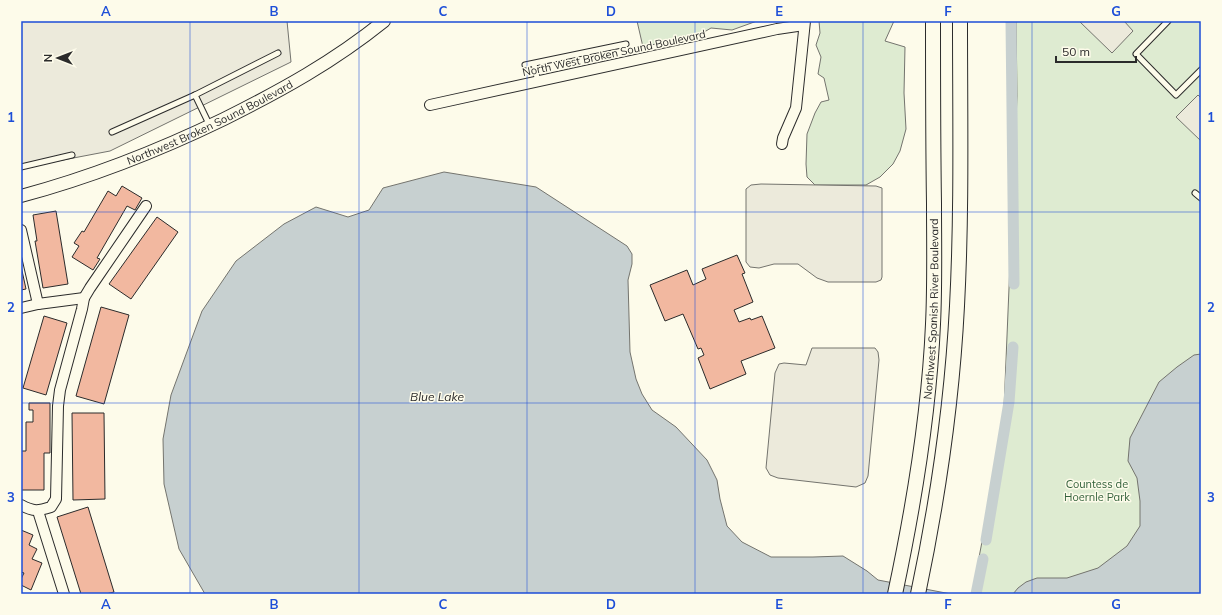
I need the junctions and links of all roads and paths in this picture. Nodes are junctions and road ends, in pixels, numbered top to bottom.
1 (384, 21) edge
2 (932, 21) edge
3 (960, 21) edge
4 (1168, 21) edge
5 (804, 23) edge
6 (626, 44) dead end
7 (278, 53) dead end
8 (534, 64) junction
9 (525, 65) dead end
10 (1201, 70) edge
11 (538, 82) junction
12 (195, 95) junction
13 (430, 105) dead end
14 (210, 126) junction
15 (112, 132) dead end
16 (782, 144) dead end
17 (72, 156) dead end
18 (21, 167) edge
19 (1195, 193) dead end
20 (21, 196) edge
21 (1201, 198) edge
22 (146, 206) dead end
23 (21, 230) edge
24 (84, 298) junction
25 (38, 304) junction
26 (934, 305) junction
27 (957, 306) junction
28 (21, 308) edge
29 (933, 322) junction
30 (956, 323) junction
31 (21, 505) edge
32 (38, 511) junction
33 (61, 593) edge
34 (896, 594) edge
35 (918, 594) edge

1 - 14 street, Northwest Broken Sound Boulevard
2 - 26 main road, Northwest Spanish River Boulevard
3 - 27 main road, Northwest Spanish River Boulevard
4 - 10 lane
5 - 11 street, North West Broken Sound Boulevard
5 - 16 street
6 - 8 lane
7 - 12 lane
8 - 9 lane
8 - 11 lane
11 - 13 street, North West Broken Sound Boulevard
12 - 14 lane
12 - 15 lane
14 - 20 street, Northwest Broken Sound Boulevard
17 - 18 lane
19 - 21 lane
22 - 24 street
23 - 25 street
24 - 25 street
24 - 32 street
25 - 28 street
26 - 27 main road
26 - 29 main road, Northwest Spanish River Boulevard
27 - 30 main road, Northwest Spanish River Boulevard
29 - 30 main road
29 - 34 main road, Northwest Spanish River Boulevard
30 - 35 main road, Northwest Spanish River Boulevard
31 - 32 street
32 - 33 street

